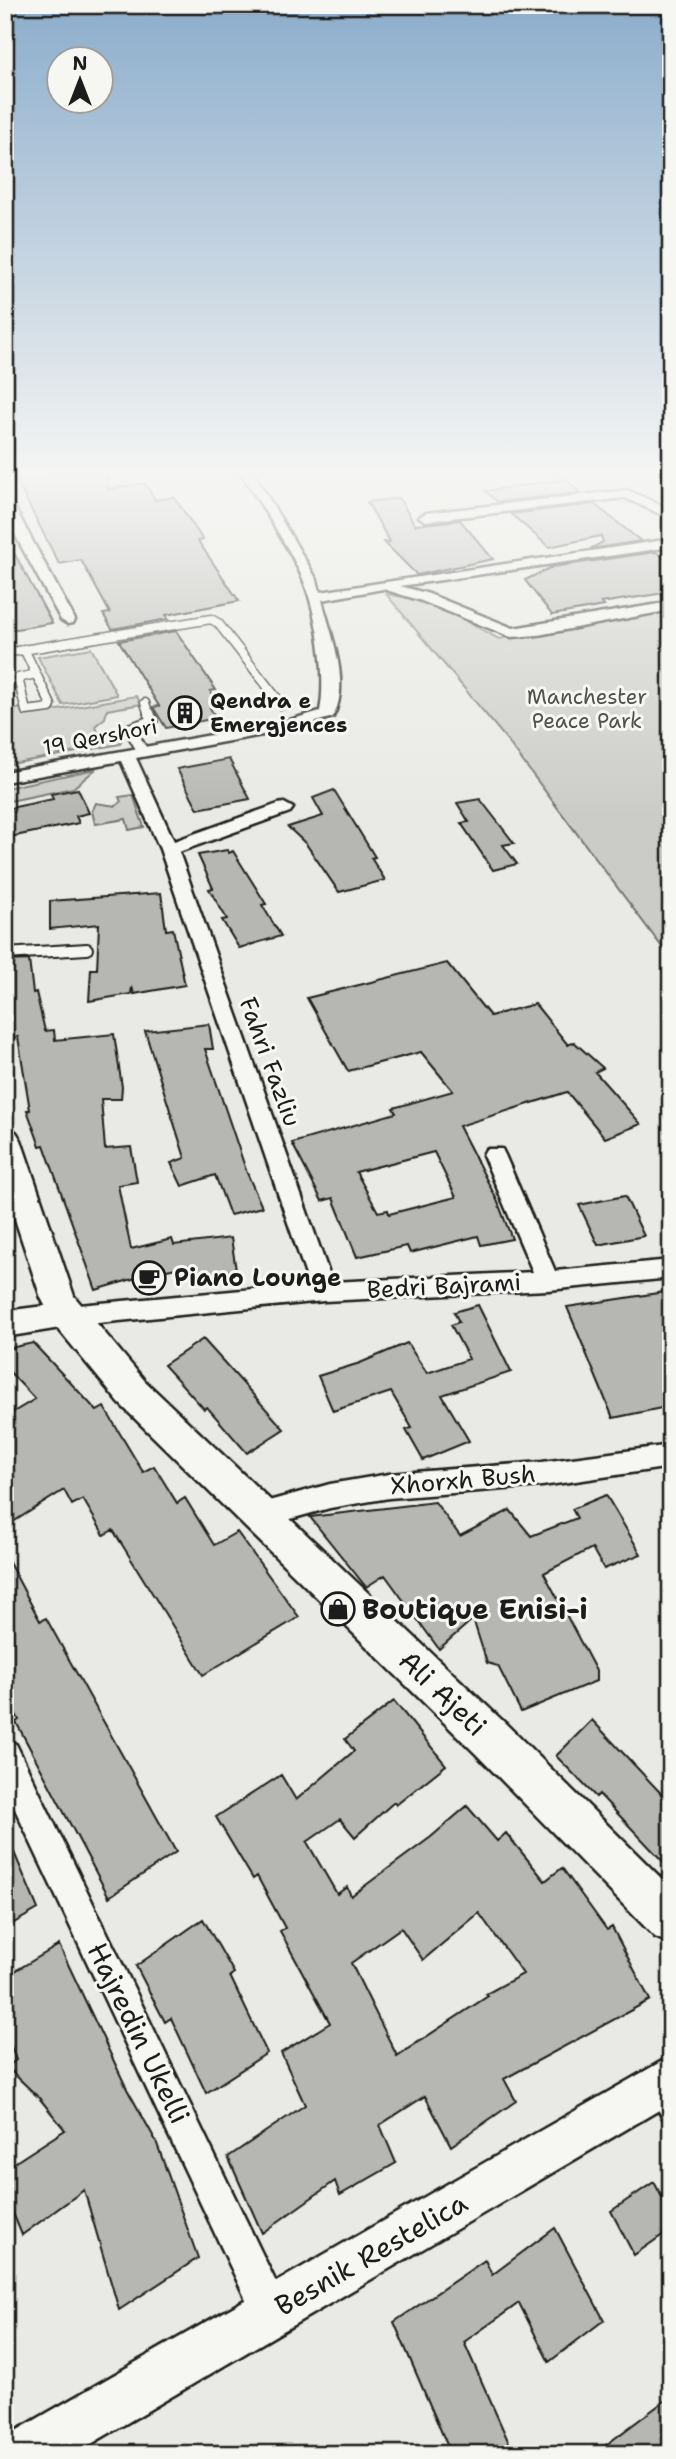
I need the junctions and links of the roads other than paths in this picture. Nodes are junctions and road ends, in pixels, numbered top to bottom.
1 (50, 587) edge
2 (310, 587) edge
3 (386, 587) joint
4 (314, 597) junction
5 (671, 607) edge
6 (68, 620) dead end
7 (24, 649) junction
8 (5, 653) edge
9 (36, 674) junction
10 (145, 703) dead end
11 (282, 705) dead end
12 (327, 714) joint
13 (134, 752) junction
14 (5, 777) edge
15 (284, 808) dead end
16 (169, 849) junction
17 (87, 949) dead end
18 (5, 954) edge
19 (5, 1140) edge
20 (494, 1155) dead end
21 (671, 1269) edge
22 (548, 1281) junction
23 (324, 1292) junction
24 (68, 1316) junction
25 (5, 1324) edge
26 (671, 1456) edge
27 (258, 1516) junction
28 (5, 1755) edge
29 (671, 1921) edge
30 (666, 2093) edge
31 (271, 2312) junction
32 (75, 2441) edge
33 (24, 2454) edge

1 - 6 street
2 - 4 street
3 - 4 street
3 - 5 street
4 - 12 street
7 - 8 lane
7 - 9 lane
7 - 11 lane
9 - 9 lane
10 - 13 lane
12 - 13 street, 19 Qershori
13 - 14 street, 19 Qershori
13 - 16 street, Fahri Fazliu
15 - 16 street
16 - 23 street, Fahri Fazliu
17 - 18 lane
19 - 24 main road, Ali Ajeti
20 - 22 street, Bedri Bajrami
21 - 22 street, Bedri Bajrami
22 - 23 street, Bedri Bajrami
23 - 24 street, Bedri Bajrami
24 - 25 street, Bedri Bajrami
24 - 27 main road, Ali Ajeti
26 - 27 street, Xhorxh Bush
27 - 29 main road, Ali Ajeti
28 - 31 street, Hajredin Ukelli
30 - 31 street, Besnik Restelica
31 - 32 street, Besnik Restelica
32 - 33 street, Besnik Restelica

